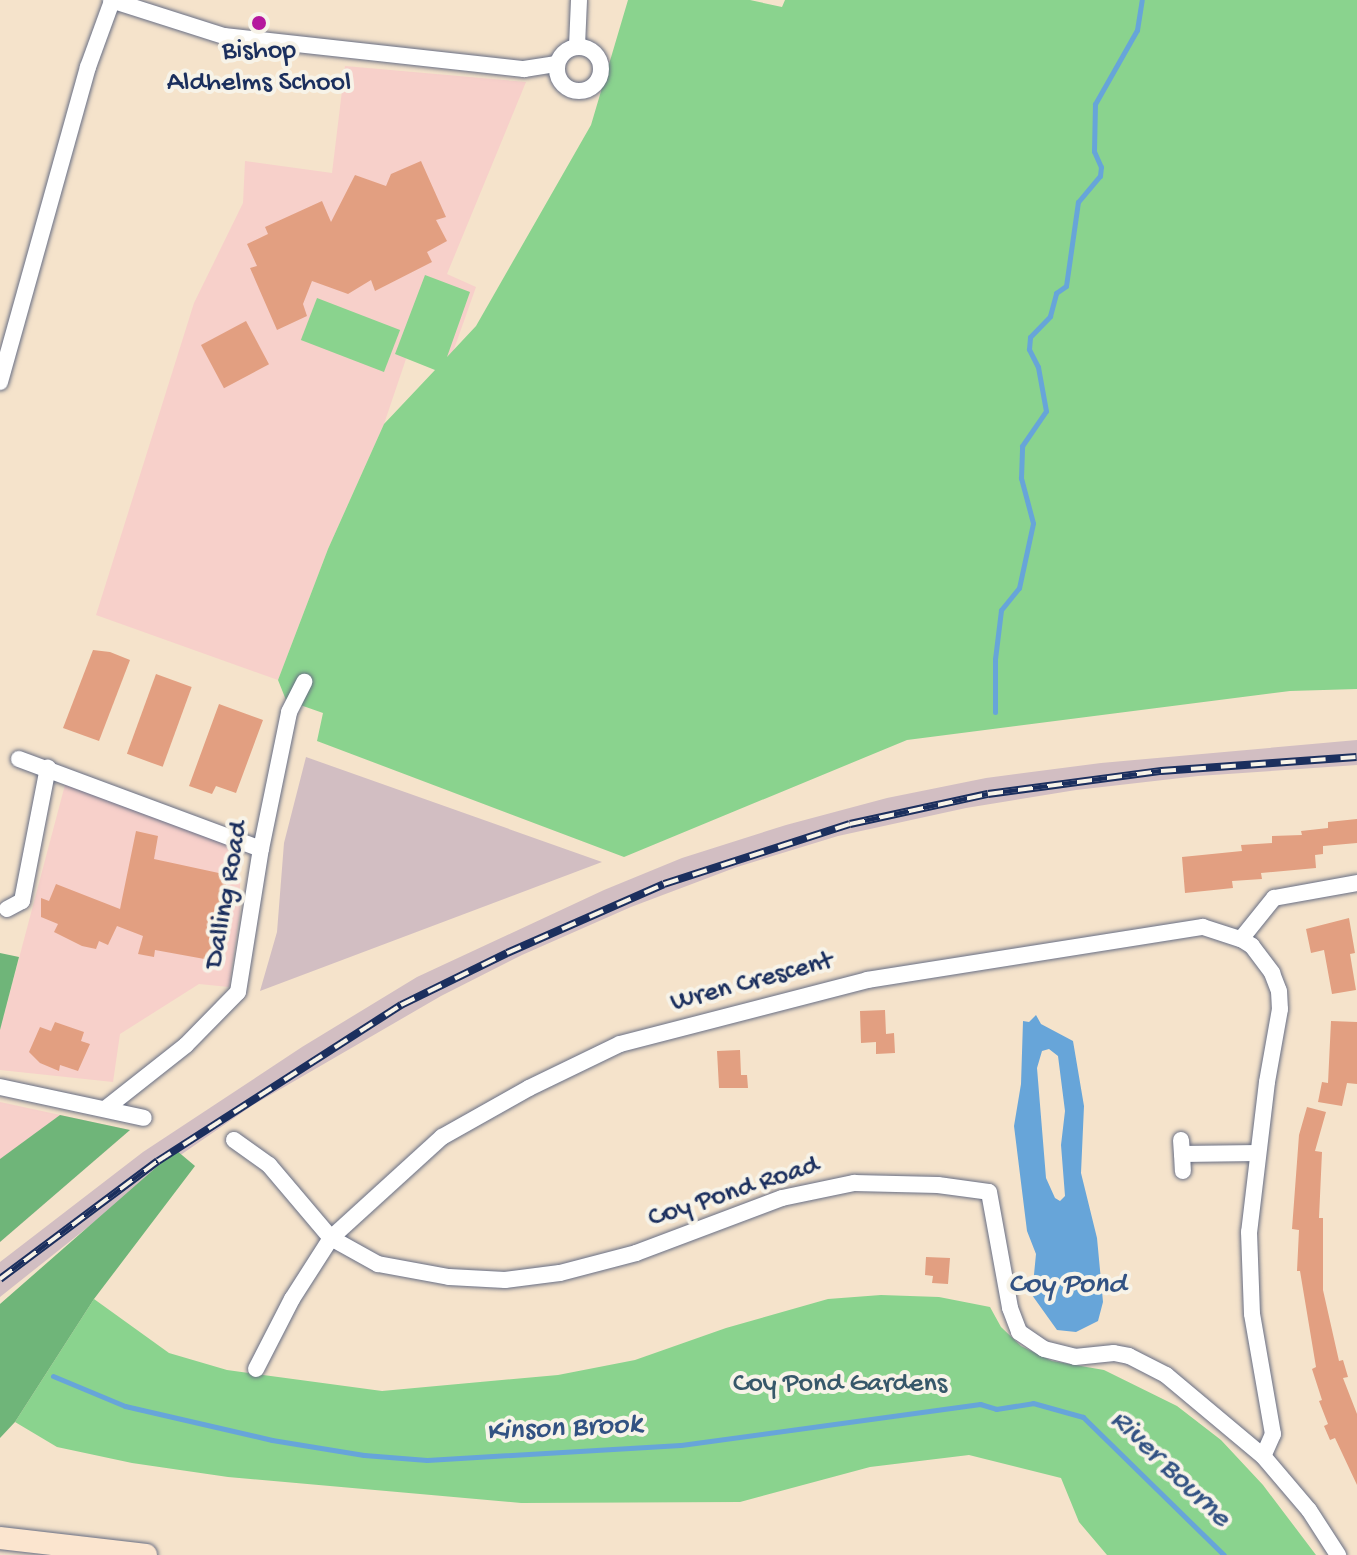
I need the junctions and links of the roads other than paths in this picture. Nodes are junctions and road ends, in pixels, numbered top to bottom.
1 (112, 0) edge
2 (579, 0) edge
3 (577, 46) junction
4 (557, 64) junction
5 (2, 362) edge
6 (0, 382) edge
7 (304, 682) dead end
8 (19, 759) dead end
9 (48, 767) junction
10 (261, 849) junction
11 (1357, 883) edge
12 (7, 909) dead end
13 (1241, 939) junction
14 (0, 1087) edge
15 (105, 1109) junction
16 (144, 1118) dead end
17 (234, 1140) dead end
18 (1258, 1153) junction
19 (1182, 1155) dead end
20 (331, 1238) junction
21 (256, 1369) dead end
22 (1263, 1456) junction
23 (0, 1538) edge
24 (146, 1555) edge
25 (1338, 1555) edge

1 - 4 street
1 - 5 street
2 - 3 street
3 - 4 street
3 - 4 street
5 - 6 street
7 - 10 street, Dalling Road
8 - 9 street
9 - 10 street
9 - 12 street
10 - 15 street, Dalling Road
11 - 13 street
13 - 18 street
13 - 20 street, Wren Crescent
14 - 15 street
15 - 16 street
17 - 20 street, Coy Pond Road
18 - 19 street
18 - 22 street
20 - 21 street, Wren Crescent
20 - 22 street, Coy Pond Road
22 - 25 street, Coy Pond Road
23 - 24 street

